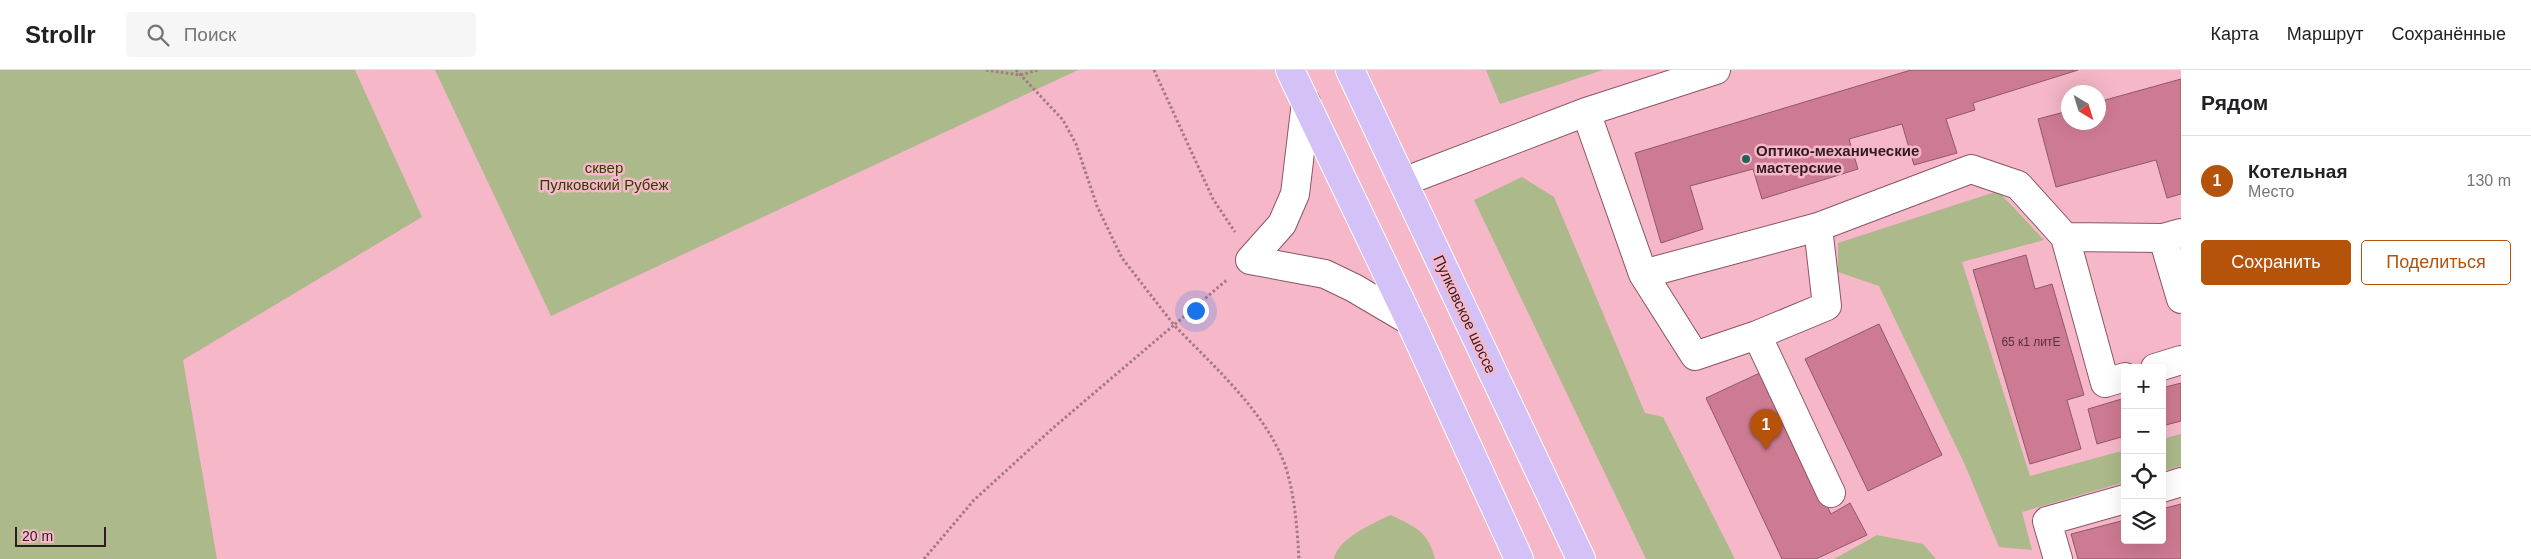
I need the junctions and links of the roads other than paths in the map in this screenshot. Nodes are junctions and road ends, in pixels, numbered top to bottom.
1 (1290, 70) edge
2 (1350, 70) edge
3 (1716, 70) edge
4 (1306, 102) junction
5 (1586, 112) junction
6 (1403, 182) junction
7 (1818, 227) junction
8 (2172, 235) edge
9 (2065, 236) junction
10 (1643, 274) junction
11 (2181, 299) edge
12 (1410, 321) junction
13 (1757, 335) junction
14 (2181, 360) edge
15 (2166, 365) edge
16 (2121, 378) edge
17 (2181, 482) edge
18 (2166, 487) edge
19 (1831, 493) dead end
20 (2122, 499) edge
21 (1519, 559) edge
22 (1581, 559) edge
23 (2058, 559) edge

1 - 4 highway
2 - 6 highway, Пулковское шоссе
3 - 5 street
4 - 12 highway
4 - 12 street
5 - 6 street
5 - 10 street
6 - 22 highway, Пулковское шоссе
7 - 9 street
7 - 10 street
7 - 13 street
8 - 9 street
8 - 11 street
9 - 16 street
10 - 13 street
12 - 21 highway
13 - 19 street
14 - 15 street
17 - 18 street
20 - 23 street

